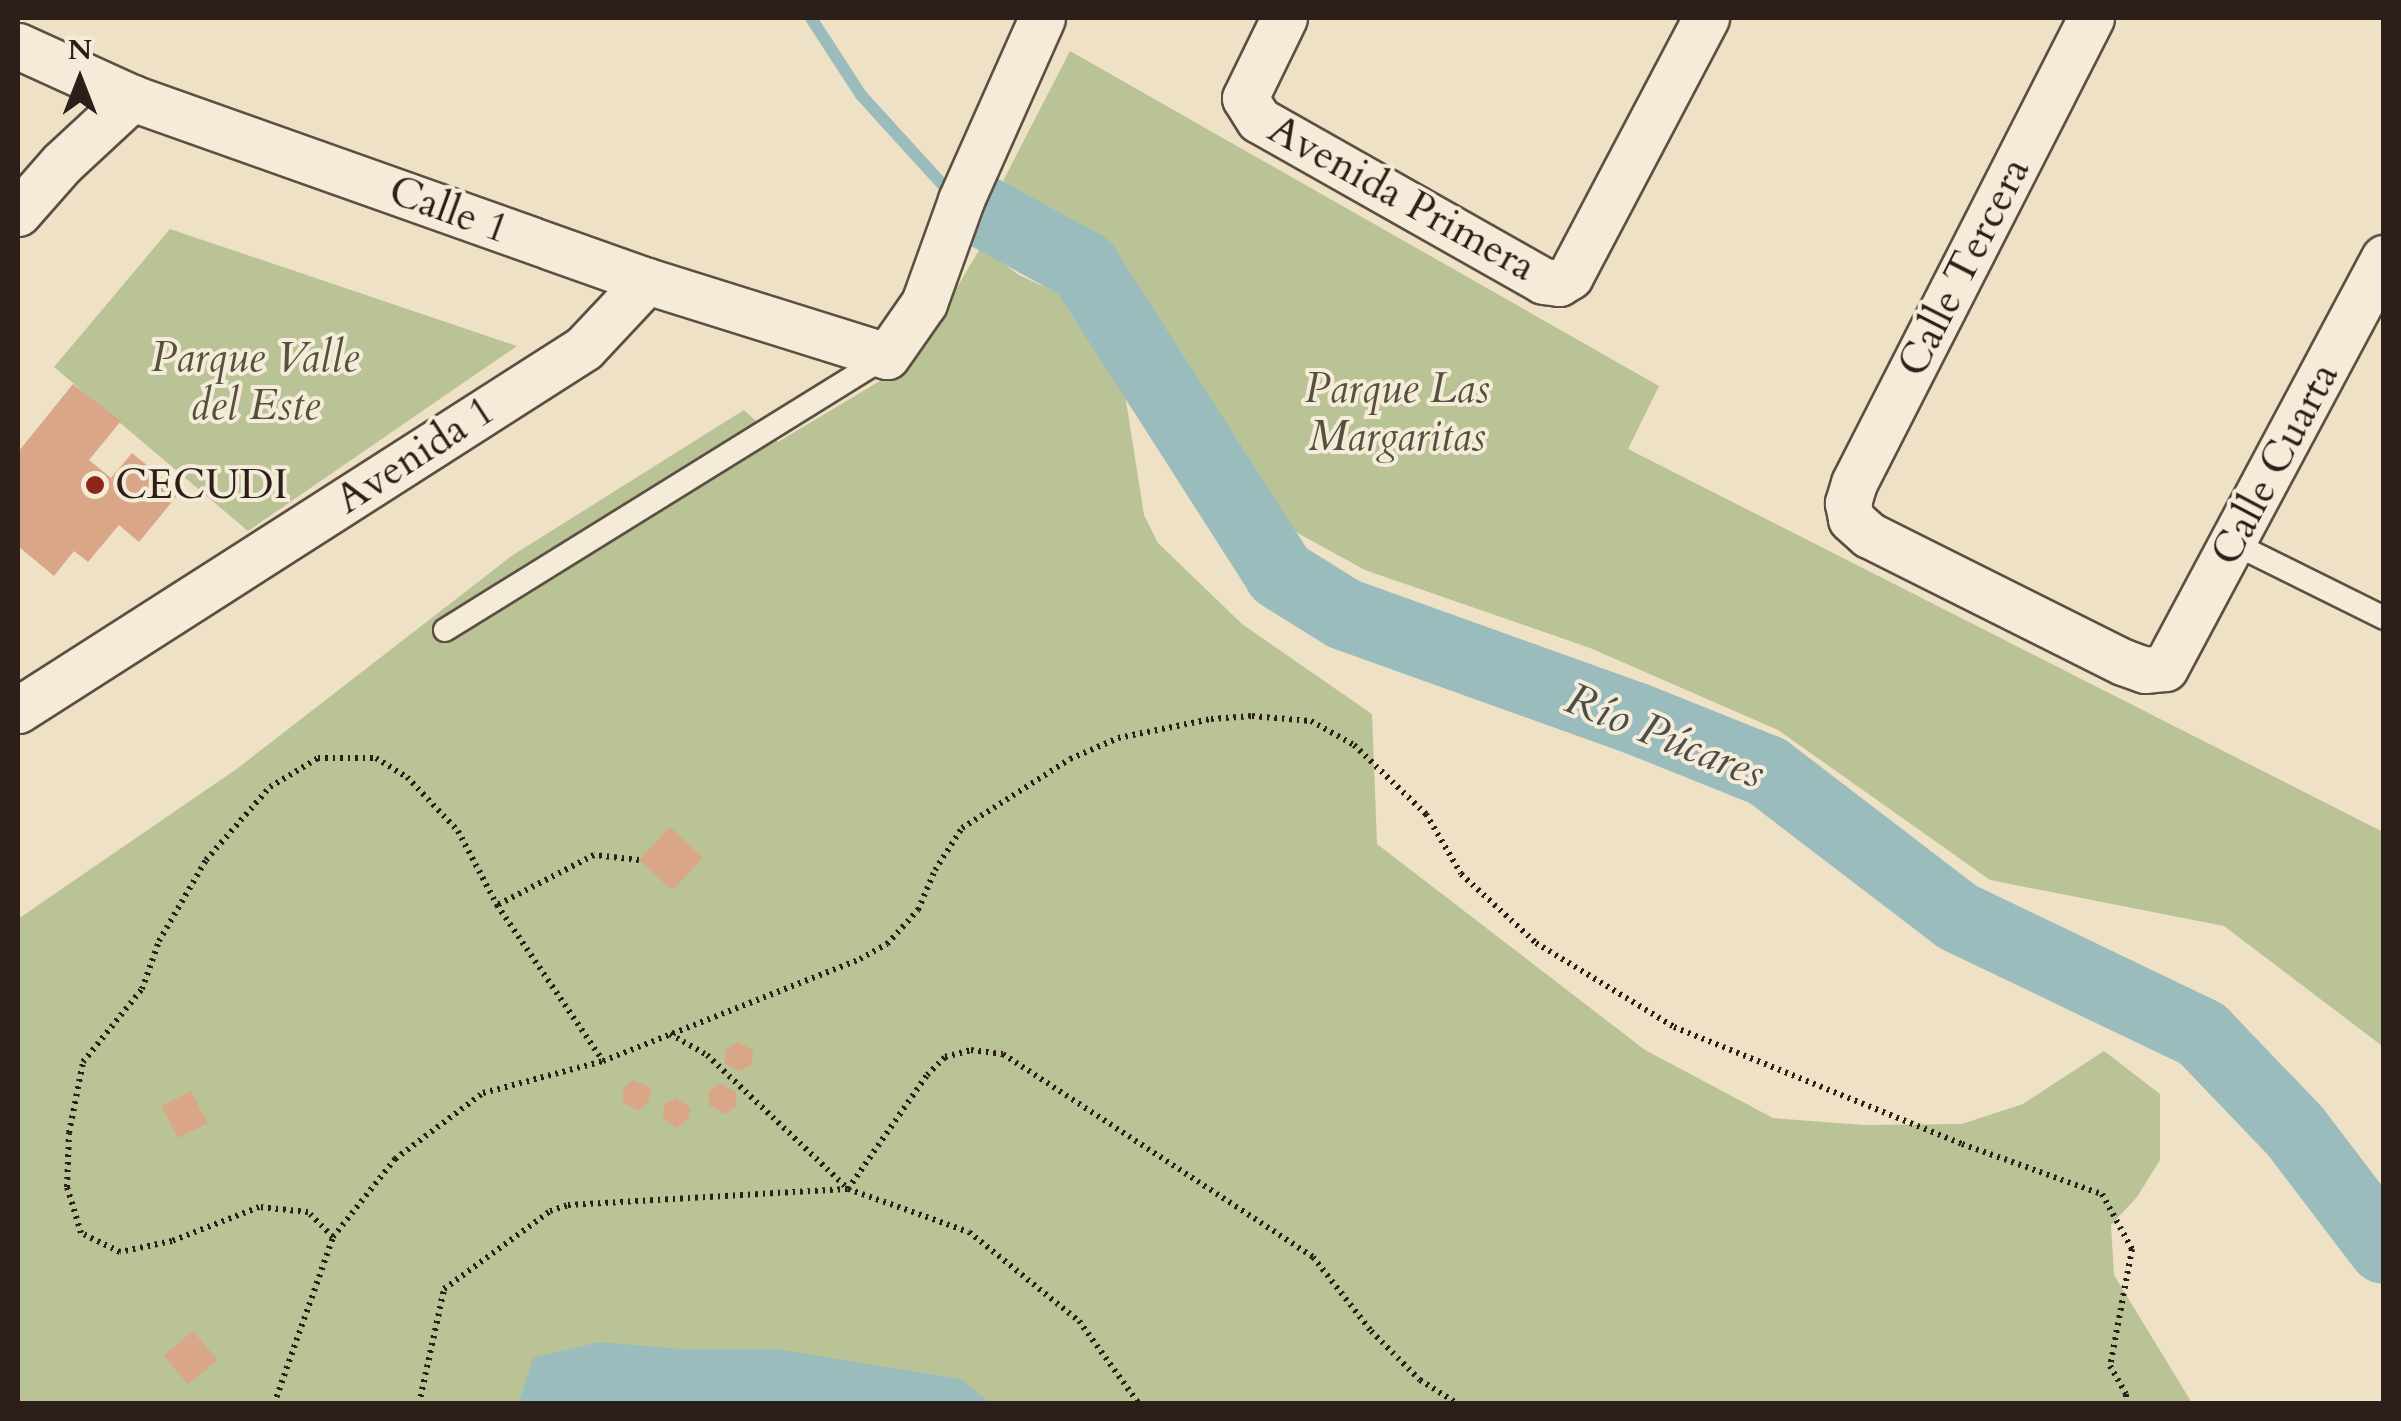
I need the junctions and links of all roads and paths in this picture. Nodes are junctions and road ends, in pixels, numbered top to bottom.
1 (1042, 18) edge
2 (1284, 18) edge
3 (1706, 18) edge
4 (2091, 18) edge
5 (18, 46) edge
6 (132, 98) junction
7 (18, 213) edge
8 (2384, 258) edge
9 (647, 280) junction
10 (2372, 306) edge
11 (887, 356) junction
12 (2234, 544) junction
13 (2384, 618) edge
14 (445, 630) dead end
15 (2165, 668) joint
16 (18, 710) edge
17 (639, 860) dead end
18 (497, 905) junction
19 (670, 1034) junction
20 (603, 1061) junction
21 (848, 1189) junction
22 (333, 1238) junction
23 (274, 1404) edge
24 (419, 1404) edge
25 (1139, 1404) edge
26 (1458, 1404) edge
27 (2126, 1404) edge

1 - 11 street
2 - 3 street, Avenida Primera
4 - 15 street, Calle Tercera
5 - 6 street, Calle 1
6 - 7 street
6 - 9 street, Calle 1
8 - 10 street, Calle Cuarta
9 - 11 street, Calle 1
9 - 16 street, Avenida 1
10 - 12 street, Calle Cuarta
11 - 14 lane
12 - 13 lane
12 - 15 street, Calle Cuarta
17 - 18 path
18 - 20 path
18 - 22 path
19 - 20 path
19 - 21 path
19 - 27 path
20 - 22 path
21 - 24 path
21 - 25 path
21 - 26 path
22 - 23 path

